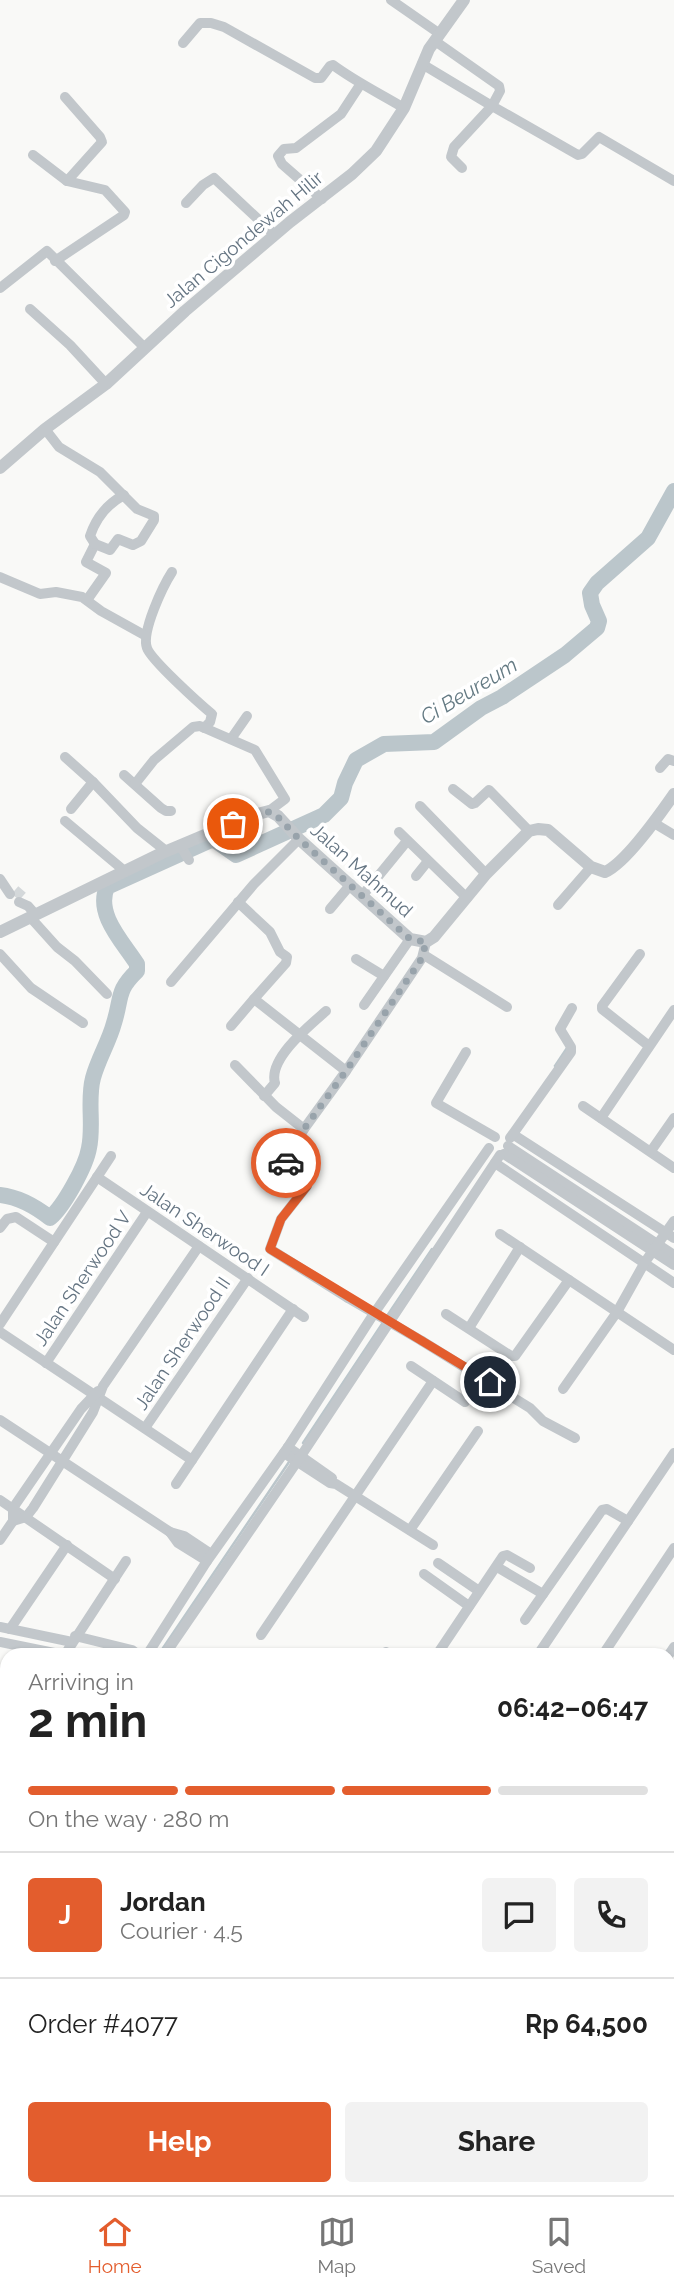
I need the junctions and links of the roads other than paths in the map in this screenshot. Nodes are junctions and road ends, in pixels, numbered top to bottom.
1 (391, 0) edge
2 (464, 0) edge
3 (438, 37) junction
4 (183, 43) dead end
5 (422, 64) junction
6 (360, 85) junction
7 (65, 97) dead end
8 (492, 106) junction
9 (404, 108) junction
10 (33, 155) dead end
11 (462, 167) dead end
12 (67, 181) junction
13 (674, 181) edge
14 (322, 199) junction
15 (186, 203) dead end
16 (275, 235) junction
17 (55, 261) junction
18 (0, 288) edge
19 (30, 309) dead end
20 (145, 348) junction
21 (106, 384) junction
22 (45, 429) junction
23 (0, 468) edge
24 (124, 495) junction
25 (95, 544) junction
26 (172, 572) dead end
27 (0, 577) edge
28 (87, 600) junction
29 (146, 636) junction
30 (247, 716) dead end
31 (204, 728) junction
32 (231, 739) junction
33 (65, 757) dead end
34 (674, 761) edge
35 (660, 768) dead end
36 (124, 775) dead end
37 (93, 782) junction
38 (135, 784) junction
39 (453, 789) dead end
40 (674, 794) edge
41 (420, 806) dead end
42 (71, 808) dead end
43 (172, 811) dead end
44 (269, 811) junction
45 (65, 821) dead end
46 (654, 823) junction
47 (529, 831) junction
48 (399, 832) dead end
49 (674, 835) edge
50 (298, 838) junction
51 (407, 841) junction
52 (165, 856) junction
53 (428, 861) junction
54 (590, 867) junction
55 (123, 872) junction
56 (486, 874) junction
57 (416, 876) dead end
58 (1, 880) edge
59 (351, 884) junction
60 (362, 896) junction
61 (467, 898) junction
62 (238, 902) junction
63 (23, 903) junction
64 (558, 905) dead end
65 (330, 909) dead end
66 (0, 932) edge
67 (410, 939) junction
68 (425, 949) junction
69 (0, 954) edge
70 (640, 954) dead end
71 (355, 959) dead end
72 (384, 976) junction
73 (171, 982) dead end
74 (107, 994) dead end
75 (254, 999) junction
76 (365, 1005) dead end
77 (507, 1007) dead end
78 (572, 1008) dead end
79 (674, 1010) edge
80 (326, 1011) dead end
81 (83, 1023) dead end
82 (231, 1026) dead end
83 (299, 1034) junction
84 (649, 1046) junction
85 (466, 1052) dead end
86 (234, 1065) dead end
87 (346, 1071) junction
88 (264, 1096) junction
89 (583, 1106) dead end
90 (601, 1118) junction
91 (674, 1118) edge
92 (304, 1129) junction
93 (495, 1137) junction
94 (489, 1148) junction
95 (505, 1149) junction
96 (651, 1151) junction
97 (111, 1156) dead end
98 (674, 1168) edge
99 (97, 1177) junction
100 (147, 1212) junction
101 (674, 1222) edge
102 (0, 1228) edge
103 (500, 1234) dead end
104 (672, 1236) edge
105 (54, 1242) junction
106 (199, 1246) junction
107 (520, 1247) junction
108 (659, 1249) junction
109 (674, 1255) edge
110 (648, 1264) junction
111 (674, 1265) edge
112 (248, 1278) junction
113 (569, 1280) junction
114 (674, 1283) edge
115 (293, 1309) junction
116 (617, 1312) junction
117 (446, 1314) dead end
118 (304, 1317) dead end
119 (0, 1324) edge
120 (367, 1327) junction
121 (469, 1328) junction
122 (0, 1332) edge
123 (380, 1335) junction
124 (674, 1350) edge
125 (46, 1363) junction
126 (411, 1366) dead end
127 (433, 1381) junction
128 (564, 1389) dead end
129 (96, 1397) junction
130 (465, 1402) dead end
131 (0, 1420) edge
132 (145, 1428) junction
133 (478, 1431) dead end
134 (575, 1438) dead end
135 (286, 1450) junction
136 (674, 1452) edge
137 (50, 1454) junction
138 (299, 1459) junction
139 (192, 1460) junction
140 (63, 1462) junction
141 (176, 1483) dead end
142 (355, 1496) junction
143 (0, 1500) edge
144 (13, 1508) junction
145 (26, 1517) junction
146 (13, 1521) junction
147 (628, 1521) junction
148 (410, 1530) junction
149 (0, 1541) edge
150 (67, 1545) junction
151 (433, 1545) dead end
152 (674, 1548) edge
153 (209, 1557) junction
154 (126, 1561) dead end
155 (438, 1563) dead end
156 (497, 1566) junction
157 (530, 1568) dead end
158 (424, 1574) dead end
159 (115, 1578) junction
160 (479, 1591) junction
161 (542, 1594) junction
162 (469, 1606) junction
163 (525, 1620) dead end
164 (5, 1628) edge
165 (261, 1635) dead end
166 (73, 1639) junction
167 (1, 1643) edge
168 (27, 1648) edge
169 (68, 1648) edge
170 (109, 1648) edge
171 (152, 1648) edge
172 (169, 1648) edge
173 (441, 1648) edge
174 (542, 1648) edge
175 (607, 1648) edge

1 - 3 street
2 - 3 street, Jalan Cigondewah Hilir
3 - 5 street, Jalan Cigondewah Hilir
3 - 8 street
4 - 6 street
5 - 8 street
5 - 9 street, Jalan Cigondewah Hilir
6 - 9 street
6 - 14 street
7 - 12 street
8 - 11 street
8 - 13 street
9 - 14 street, Jalan Cigondewah Hilir
10 - 12 street
12 - 17 street
14 - 16 street, Jalan Cigondewah Hilir
15 - 16 street
16 - 20 street, Jalan Cigondewah Hilir
17 - 18 street
17 - 20 street
19 - 21 street
20 - 21 street, Jalan Cigondewah Hilir
21 - 22 street, Jalan Cigondewah Hilir
22 - 23 street, Jalan Cigondewah Hilir
22 - 24 street
24 - 25 street
24 - 25 street
25 - 28 street
26 - 29 street
27 - 28 street
28 - 29 street
29 - 31 street
30 - 32 street
31 - 32 street
31 - 38 street
32 - 44 street
33 - 37 street
34 - 35 street
36 - 38 street
37 - 42 street
37 - 52 street
38 - 43 street
39 - 47 street
40 - 46 street
41 - 56 street
44 - 50 street, Jalan Mahmud
44 - 52 street
45 - 55 street
46 - 49 street
46 - 54 street
47 - 54 street
47 - 56 street
48 - 51 street
50 - 59 street, Jalan Mahmud
50 - 62 street
51 - 53 street
51 - 60 street
52 - 55 street
53 - 57 street
53 - 61 street
54 - 64 street
55 - 63 street
56 - 61 street
58 - 63 street
59 - 60 street, Jalan Mahmud
59 - 65 street
60 - 67 street, Jalan Mahmud
61 - 68 street
62 - 73 street
62 - 75 street
63 - 66 street
63 - 74 street
67 - 68 street, Jalan Mahmud
67 - 72 street
68 - 77 street
68 - 87 street
69 - 81 street
70 - 84 street
71 - 72 street
72 - 76 street
75 - 82 street
75 - 83 street
78 - 95 street
79 - 84 street
80 - 83 street
83 - 87 street
83 - 88 street
84 - 90 street
85 - 93 street
86 - 88 street
87 - 92 street
88 - 92 street
89 - 90 street
90 - 96 street
91 - 96 street
92 - 134 street, bridge
93 - 94 street
93 - 95 street
94 - 95 street
94 - 120 street
95 - 104 street
95 - 108 street
95 - 110 street
95 - 123 street
96 - 98 street
97 - 99 street
99 - 100 street, Jalan Sherwood I
99 - 105 street
100 - 106 street, Jalan Sherwood I
100 - 125 street, Jalan Sherwood V
101 - 104 street
102 - 105 street
103 - 107 street
104 - 108 street
105 - 119 street
106 - 112 street, Jalan Sherwood I
106 - 129 street
107 - 113 street
107 - 121 street
108 - 109 street
108 - 110 street
108 - 111 street
110 - 114 street
110 - 116 street
112 - 115 street, Jalan Sherwood I
112 - 132 street, Jalan Sherwood II
113 - 116 street
113 - 121 street
115 - 118 street, Jalan Sherwood I
115 - 139 street
116 - 124 street
116 - 128 street
117 - 121 street
120 - 123 street
120 - 135 street
122 - 125 street
123 - 138 street
125 - 129 street
126 - 127 street
127 - 130 street
127 - 142 street
129 - 132 street
129 - 137 street
129 - 140 street
131 - 137 street
132 - 139 street
133 - 148 street
135 - 138 street
135 - 153 street
136 - 147 street
137 - 140 street
137 - 144 street
138 - 142 street
138 - 172 street
139 - 141 street
140 - 145 street
140 - 153 street
142 - 148 street
142 - 165 street
143 - 144 street
144 - 145 street
144 - 146 street
145 - 146 street
145 - 150 street
146 - 149 street
147 - 161 street
147 - 174 street
148 - 151 street
150 - 159 street
150 - 164 street
152 - 175 street
153 - 171 street
154 - 159 street
155 - 160 street
156 - 157 street
156 - 160 street
156 - 161 street
158 - 162 street
159 - 166 street
160 - 162 street
161 - 163 street
162 - 173 street
164 - 166 street
166 - 169 street
166 - 170 street
167 - 168 street

